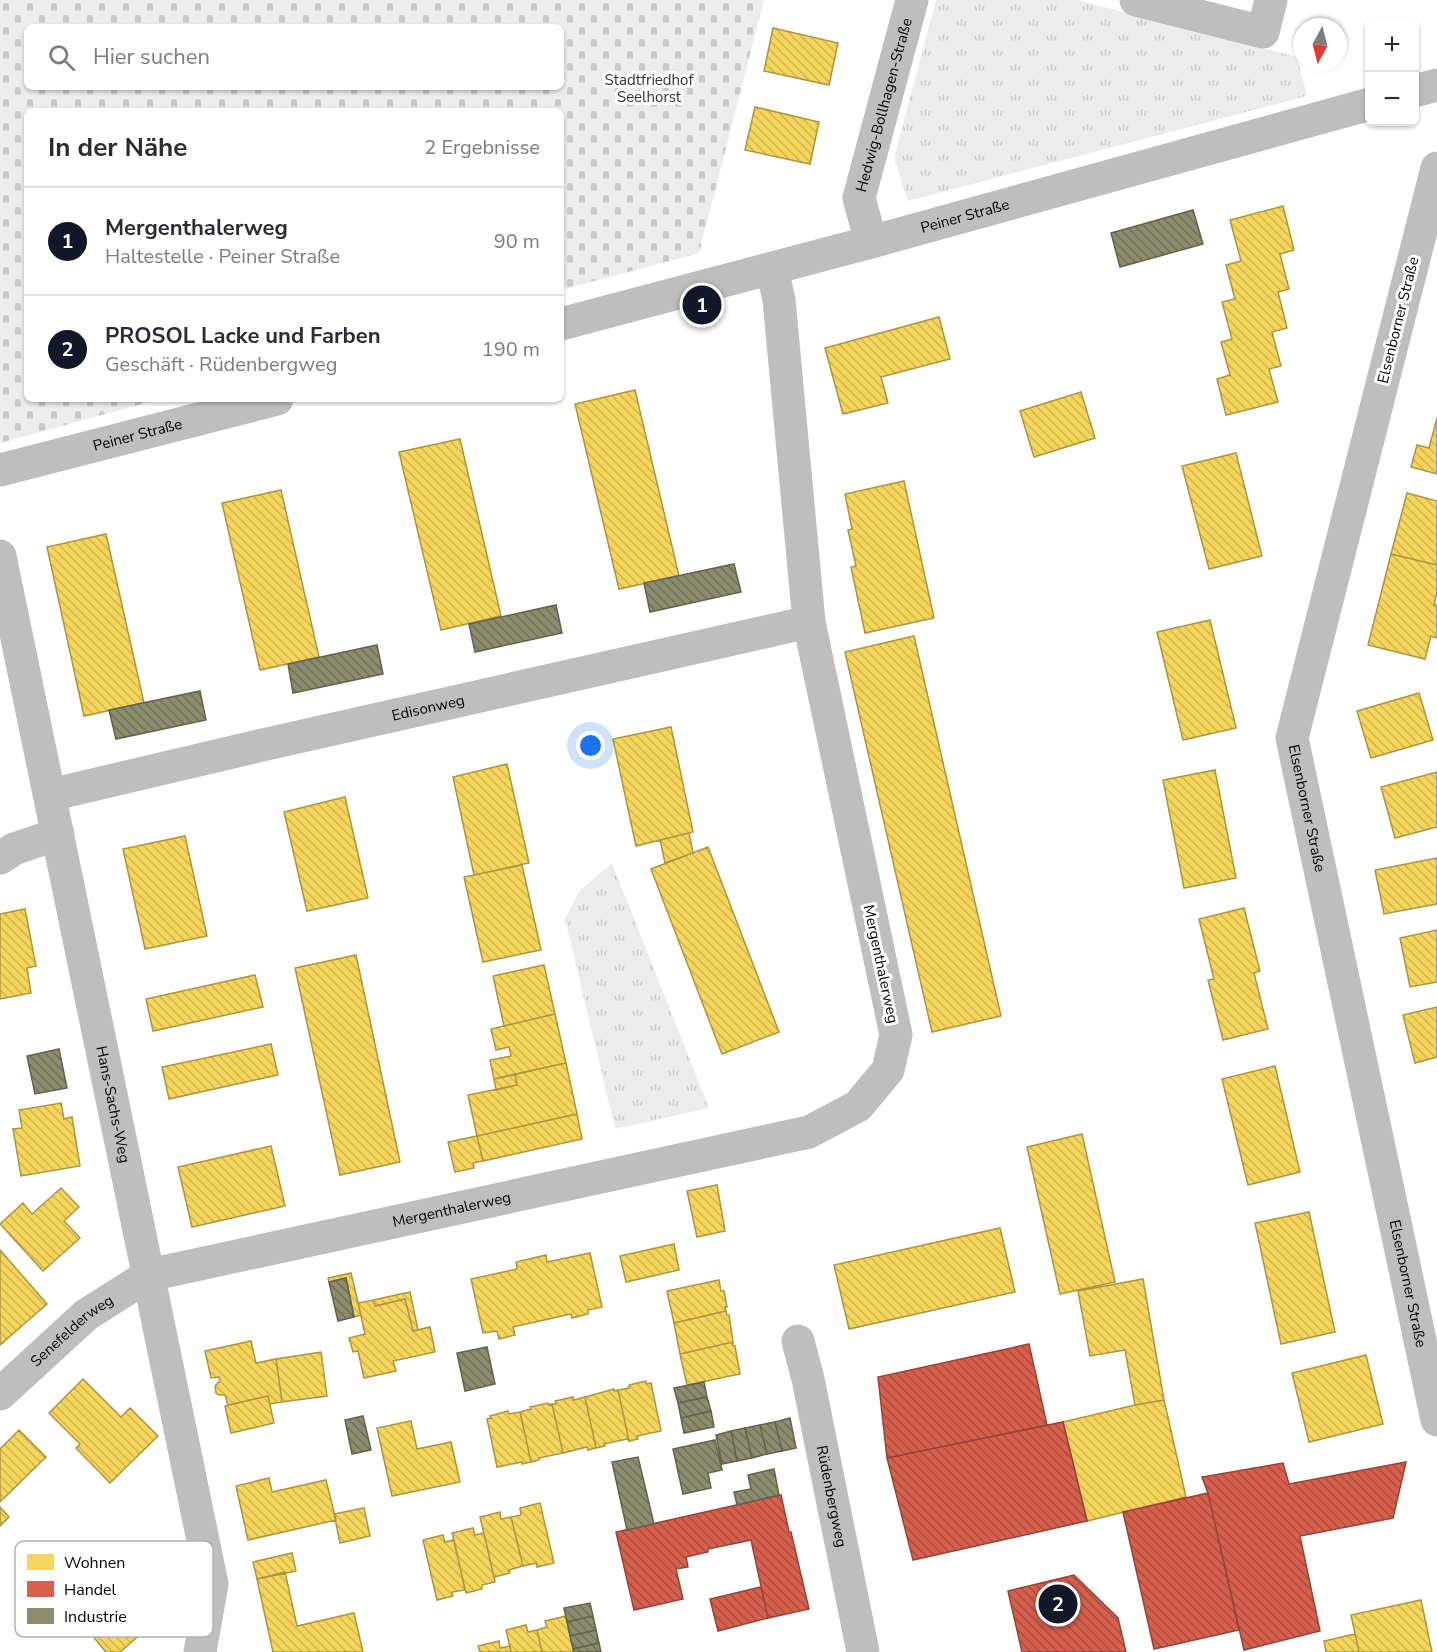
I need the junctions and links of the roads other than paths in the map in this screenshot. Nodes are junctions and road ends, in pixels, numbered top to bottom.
1 (912, 0) edge
2 (1136, 0) edge
3 (1271, 0) edge
4 (1437, 85) edge
5 (1419, 90) edge
6 (1365, 105) edge
7 (1437, 168) edge
8 (870, 242) junction
9 (772, 268) junction
10 (564, 323) edge
11 (266, 402) edge
12 (0, 470) edge
13 (0, 556) edge
14 (809, 622) junction
15 (50, 795) junction
16 (58, 834) junction
17 (0, 858) edge
18 (149, 1275) junction
19 (798, 1341) dead end
20 (0, 1394) edge
21 (1437, 1420) edge
22 (203, 1541) edge
23 (203, 1637) edge
24 (200, 1652) edge
25 (863, 1652) edge

1 - 8 street, Hedwig-Bollhagen-Straße
2 - 3 street
4 - 5 street
6 - 8 street, Peiner Straße
7 - 21 street, Elsenborner Straße
8 - 9 street, Peiner Straße
9 - 10 street, Peiner Straße
9 - 14 street, Mergenthalerweg
11 - 12 street, Peiner Straße
13 - 15 street, Hans-Sachs-Weg
14 - 15 street, Edisonweg
14 - 18 street, Mergenthalerweg
15 - 16 street, Hans-Sachs-Weg
16 - 17 street
16 - 18 street, Hans-Sachs-Weg
18 - 20 street, Senefelderweg
18 - 22 street, Hans-Sachs-Weg
19 - 25 street, Rüdenbergweg
23 - 24 street, Hans-Sachs-Weg

